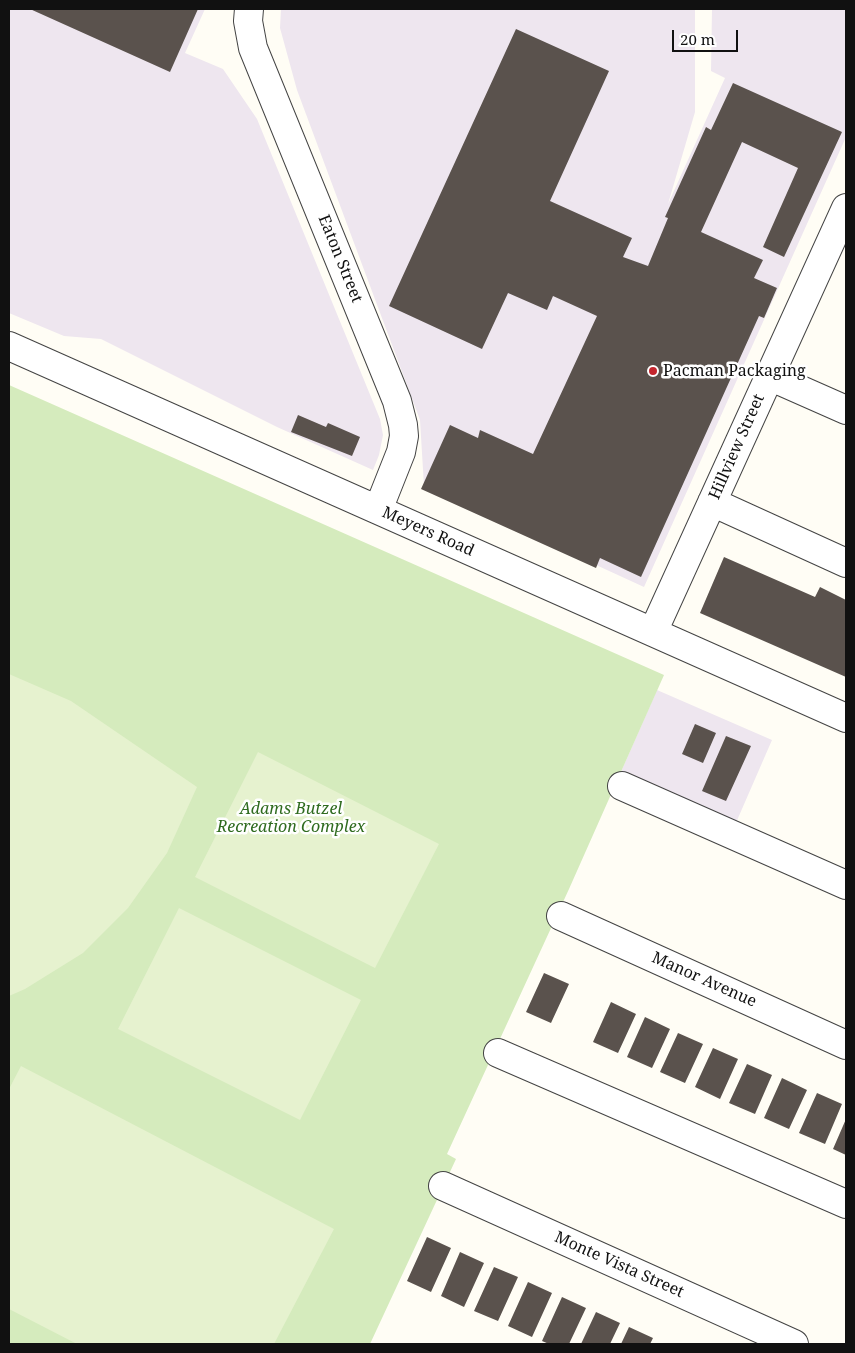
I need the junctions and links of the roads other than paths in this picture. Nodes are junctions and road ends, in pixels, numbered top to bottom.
1 (249, 9) edge
2 (846, 208) edge
3 (838, 247) edge
4 (9, 346) edge
5 (769, 376) junction
6 (846, 410) edge
7 (712, 502) junction
8 (378, 510) junction
9 (846, 563) edge
10 (653, 632) junction
11 (846, 718) edge
12 (622, 786) dead end
13 (846, 885) edge
14 (561, 916) dead end
15 (846, 1045) edge
16 (498, 1053) dead end
17 (443, 1186) dead end
18 (846, 1204) edge
19 (794, 1344) edge

1 - 8 street, Eaton Street
2 - 3 street, Hillview Street
3 - 5 street, Hillview Street
4 - 8 street, Meyers Road
5 - 6 street
5 - 7 street, Hillview Street
7 - 9 street
7 - 10 street, Hillview Street
8 - 10 street, Meyers Road
10 - 11 street, Meyers Road
12 - 13 street
14 - 15 street, Manor Avenue
16 - 18 street
17 - 19 street, Monte Vista Street

